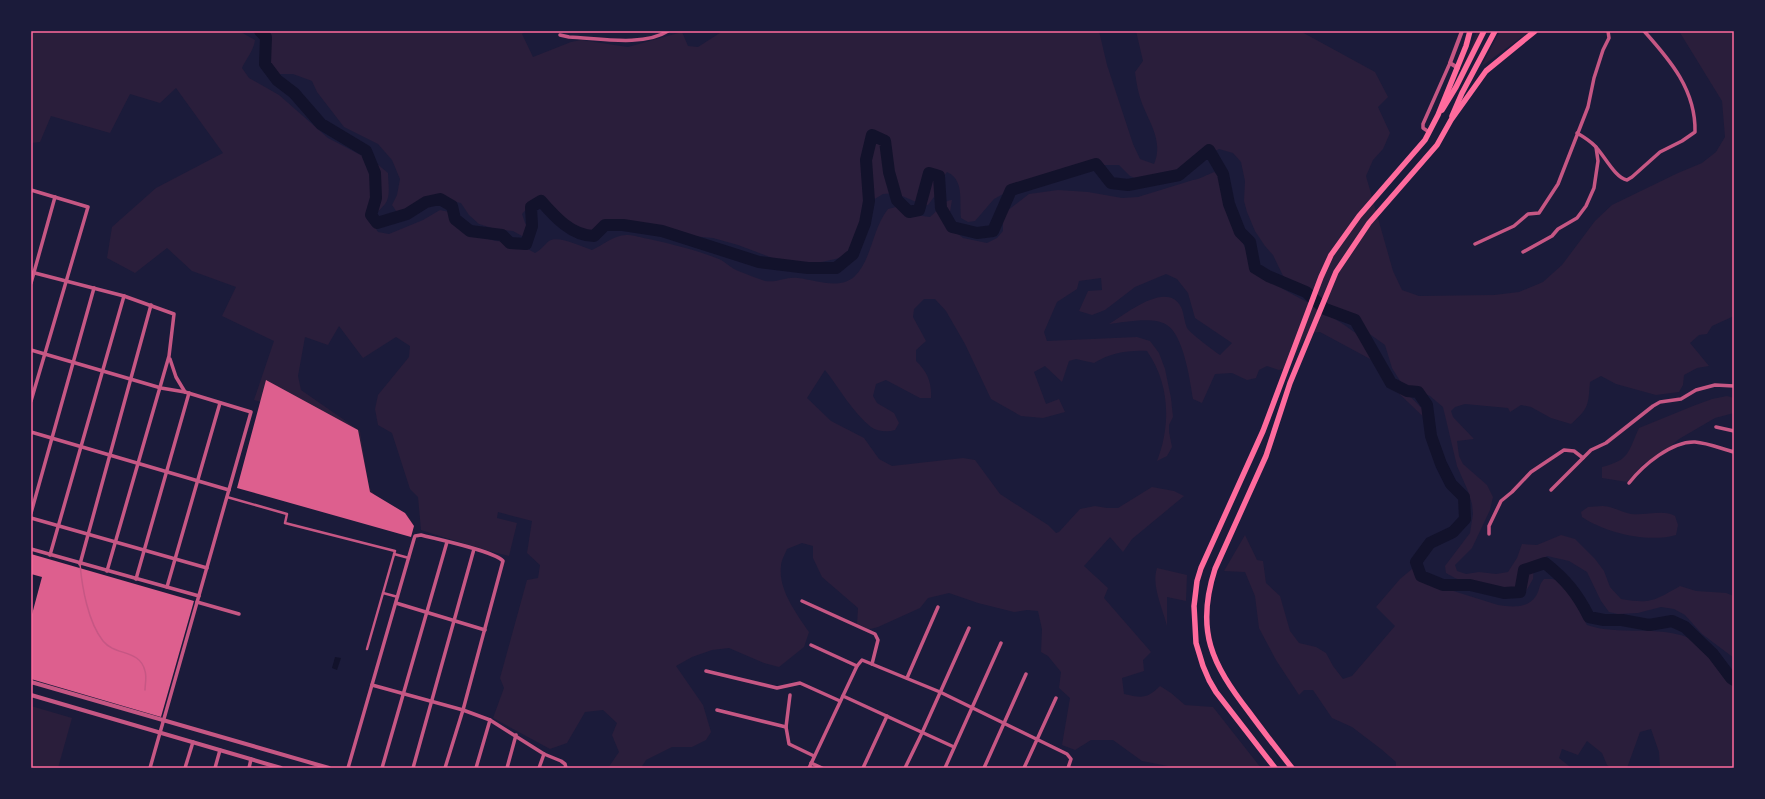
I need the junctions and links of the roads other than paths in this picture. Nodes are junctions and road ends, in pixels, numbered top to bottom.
1 (668, 31) edge
2 (1462, 31) edge
3 (1470, 31) edge
4 (1484, 31) edge
5 (1495, 31) edge
6 (1536, 31) edge
7 (1608, 31) edge
8 (1644, 31) edge
9 (560, 35) dead end
10 (1450, 63) junction
11 (1458, 68) junction
12 (1438, 115) junction
13 (1451, 120) junction
14 (1429, 132) junction
15 (1578, 133) junction
16 (1596, 147) junction
17 (31, 190) edge
18 (55, 198) junction
19 (1475, 244) dead end
20 (1523, 252) dead end
21 (32, 272) edge
22 (67, 281) junction
23 (31, 283) edge
24 (94, 288) junction
25 (124, 296) junction
26 (151, 305) junction
27 (31, 350) edge
28 (45, 354) junction
29 (169, 356) junction
30 (74, 363) junction
31 (102, 371) junction
32 (131, 380) junction
33 (1734, 386) edge
34 (161, 388) junction
35 (187, 393) junction
36 (31, 401) edge
37 (220, 403) junction
38 (1716, 427) dead end
39 (1734, 431) edge
40 (31, 432) edge
41 (51, 438) junction
42 (81, 446) junction
43 (1734, 452) edge
44 (111, 455) junction
45 (1583, 458) junction
46 (138, 463) junction
47 (167, 471) junction
48 (198, 480) junction
49 (1629, 483) dead end
50 (229, 490) junction
51 (1551, 490) dead end
52 (227, 497) junction
53 (31, 513) edge
54 (31, 518) edge
55 (58, 526) junction
56 (89, 534) junction
57 (1489, 534) dead end
58 (116, 542) junction
59 (447, 542) junction
60 (31, 549) edge
61 (474, 549) junction
62 (144, 550) junction
63 (394, 554) junction
64 (50, 556) junction
65 (409, 558) junction
66 (175, 559) junction
67 (80, 564) junction
68 (207, 568) junction
69 (107, 571) junction
70 (136, 579) junction
71 (167, 587) junction
72 (383, 593) junction
73 (199, 596) junction
74 (398, 597) junction
75 (802, 601) dead end
76 (197, 602) junction
77 (396, 603) junction
78 (938, 608) dead end
79 (426, 612) junction
80 (240, 614) dead end
81 (454, 620) junction
82 (969, 628) dead end
83 (485, 630) junction
84 (1001, 643) dead end
85 (811, 645) dead end
86 (367, 650) dead end
87 (872, 664) junction
88 (857, 666) junction
89 (706, 670) dead end
90 (1026, 674) dead end
91 (907, 678) junction
92 (31, 682) edge
93 (372, 685) junction
94 (145, 690) dead end
95 (940, 692) junction
96 (404, 694) junction
97 (31, 695) edge
98 (790, 695) dead end
99 (843, 696) junction
100 (1056, 698) dead end
101 (840, 701) junction
102 (431, 702) junction
103 (973, 707) junction
104 (463, 710) junction
105 (717, 710) dead end
106 (887, 716) junction
107 (163, 720) junction
108 (490, 720) junction
109 (1005, 724) junction
110 (786, 727) junction
111 (160, 732) junction
112 (922, 733) junction
113 (516, 736) junction
114 (1037, 739) junction
115 (193, 742) junction
116 (954, 748) junction
117 (220, 750) junction
118 (544, 754) junction
119 (814, 756) junction
120 (251, 759) junction
121 (811, 763) junction
122 (150, 768) edge
123 (185, 768) edge
124 (215, 768) edge
125 (249, 768) edge
126 (280, 768) edge
127 (329, 768) edge
128 (348, 768) edge
129 (382, 768) edge
130 (413, 768) edge
131 (446, 768) edge
132 (476, 768) edge
133 (507, 768) edge
134 (540, 768) edge
135 (566, 768) edge
136 (808, 768) edge
137 (822, 768) edge
138 (863, 768) edge
139 (905, 768) edge
140 (944, 768) edge
141 (984, 768) edge
142 (1024, 768) edge
143 (1068, 768) edge
144 (1275, 768) edge
145 (1292, 768) edge

1 - 9 street
2 - 10 street
3 - 11 main road
4 - 12 main road
5 - 13 main road
6 - 13 main road
7 - 15 street
8 - 16 street
10 - 11 street
10 - 14 street
11 - 12 main road
12 - 14 main road
13 - 145 main road
14 - 144 main road
15 - 16 street
15 - 19 street
16 - 20 street
17 - 18 street
18 - 21 street
18 - 22 street
21 - 22 street
21 - 23 street
22 - 24 street
22 - 28 street
24 - 25 street
24 - 30 street
25 - 26 street
25 - 31 street
26 - 29 street
26 - 32 street
27 - 28 street
28 - 30 street
28 - 36 street
29 - 34 street
29 - 35 street
30 - 31 street
30 - 41 street
31 - 32 street
31 - 42 street
32 - 34 street
32 - 44 street
33 - 45 street
34 - 35 street
34 - 46 street
35 - 37 street
35 - 47 street
37 - 48 street
37 - 50 street
38 - 39 street
40 - 41 street
41 - 42 street
41 - 53 street
42 - 44 street
42 - 55 street
43 - 49 street
44 - 46 street
44 - 56 street
45 - 51 street
45 - 57 street
46 - 47 street
46 - 58 street
47 - 48 street
47 - 62 street
48 - 50 street
48 - 66 street
50 - 52 street
52 - 63 street
52 - 68 street
54 - 55 street
55 - 56 street
55 - 64 street
56 - 58 street
56 - 67 street
58 - 62 street
58 - 69 street
59 - 61 street
59 - 65 street
59 - 79 street
60 - 64 street
61 - 81 street
61 - 83 street
62 - 66 street
62 - 70 street
63 - 65 street
63 - 72 street
64 - 67 street
65 - 74 street
66 - 68 street
66 - 71 street
67 - 69 street
67 - 94 lane
68 - 73 street
69 - 70 street
70 - 71 street
71 - 73 street
72 - 74 street
72 - 86 street
73 - 76 street
74 - 77 street
75 - 87 street
76 - 80 street
76 - 107 street
77 - 79 street
77 - 93 street
78 - 91 street
79 - 81 street
79 - 96 street
81 - 83 street
81 - 102 street
82 - 95 street
83 - 104 street
84 - 103 street
85 - 88 street
87 - 88 street
87 - 91 street
88 - 99 street
89 - 101 street
90 - 109 street
91 - 95 street
92 - 107 street
93 - 96 street
93 - 128 street
95 - 103 street
95 - 112 street
96 - 102 street
96 - 129 street
97 - 111 street
98 - 110 street
99 - 101 street
99 - 106 street
100 - 114 street
101 - 119 street
102 - 104 street
102 - 130 street
103 - 109 street
103 - 116 street
104 - 108 street
104 - 131 street
105 - 110 street
106 - 112 street
106 - 138 street
107 - 111 street
107 - 127 street
108 - 113 street
108 - 132 street
109 - 114 street
109 - 141 street
110 - 119 street
111 - 115 street
111 - 122 street
112 - 116 street
112 - 139 street
113 - 118 street
113 - 133 street
114 - 142 street
114 - 143 street
115 - 117 street
115 - 123 street
116 - 140 street
117 - 120 street
117 - 124 street
118 - 134 street
118 - 135 street
119 - 121 street
120 - 125 street
120 - 126 street
121 - 136 street
121 - 137 street

